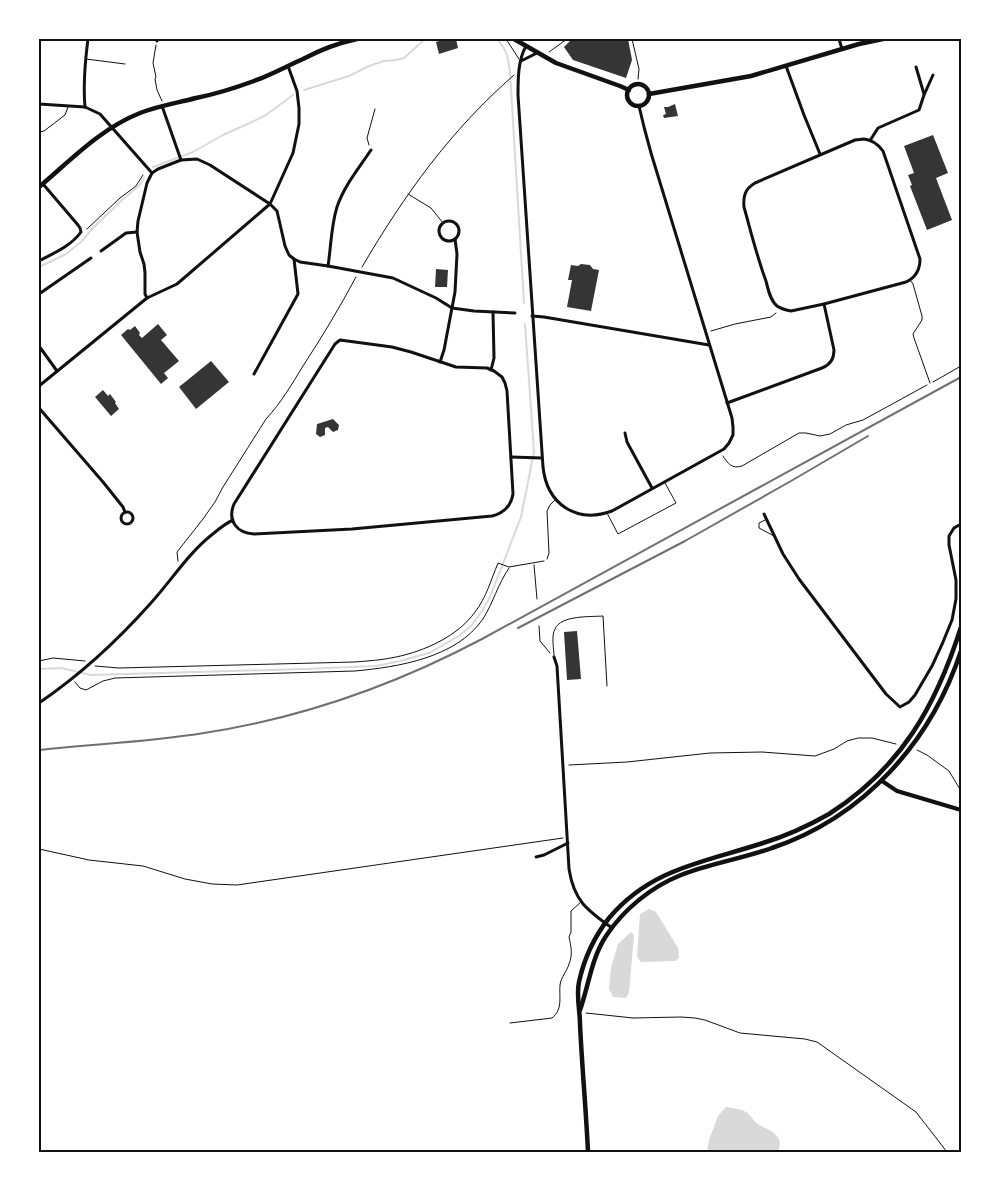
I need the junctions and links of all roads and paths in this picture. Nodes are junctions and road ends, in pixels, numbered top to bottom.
1 (88, 39) edge
2 (357, 39) edge
3 (506, 39) edge
4 (514, 39) edge
5 (567, 39) edge
6 (632, 39) edge
7 (839, 39) edge
8 (883, 39) edge
9 (157, 40) edge
10 (340, 41) edge
11 (526, 46) junction
12 (842, 49) junction
13 (549, 52) dead end
14 (537, 53) junction
15 (85, 59) junction
16 (521, 62) junction
17 (124, 64) dead end
18 (288, 66) junction
19 (786, 66) junction
20 (916, 67) dead end
21 (514, 75) dead end
22 (933, 75) dead end
23 (638, 79) dead end
24 (629, 90) junction
25 (649, 94) junction
26 (924, 95) junction
27 (39, 104) edge
28 (68, 106) junction
29 (163, 106) junction
30 (640, 106) junction
31 (85, 107) junction
32 (375, 109) dead end
33 (112, 127) junction
34 (39, 132) edge
35 (871, 140) junction
36 (371, 150) joint
37 (820, 154) junction
38 (180, 157) junction
39 (152, 174) junction
40 (143, 175) dead end
41 (41, 185) edge
42 (408, 194) junction
43 (270, 204) junction
44 (443, 223) junction
45 (87, 229) dead end
46 (137, 232) junction
47 (455, 239) junction
48 (101, 252) dead end
49 (91, 258) dead end
50 (294, 259) junction
51 (39, 261) edge
52 (328, 266) junction
53 (359, 272) junction
54 (910, 280) junction
55 (39, 294) edge
56 (147, 298) junction
57 (824, 304) junction
58 (452, 308) junction
59 (779, 308) junction
60 (493, 312) junction
61 (514, 313) dead end
62 (532, 316) junction
63 (705, 332) junction
64 (709, 345) junction
65 (39, 346) edge
66 (440, 362) junction
67 (961, 366) edge
68 (491, 370) junction
69 (57, 371) junction
70 (254, 374) dead end
71 (930, 383) junction
72 (39, 386) edge
73 (727, 403) junction
74 (39, 408) edge
75 (625, 433) dead end
76 (723, 455) dead end
77 (511, 457) junction
78 (542, 458) junction
79 (664, 482) junction
80 (652, 488) junction
81 (555, 499) junction
82 (125, 512) dead end
83 (607, 513) junction
84 (764, 514) dead end
85 (233, 520) junction
86 (768, 521) junction
87 (961, 524) edge
88 (775, 536) junction
89 (547, 559) joint
90 (534, 563) junction
91 (181, 566) junction
92 (509, 567) junction
93 (537, 599) dead end
94 (539, 626) dead end
95 (961, 627) edge
96 (961, 651) edge
97 (554, 657) junction
98 (39, 661) edge
99 (89, 664) junction
100 (73, 678) junction
101 (607, 686) dead end
102 (39, 703) edge
103 (900, 745) dead end
104 (918, 750) dead end
105 (563, 765) junction
106 (876, 776) junction
107 (882, 781) junction
108 (961, 791) edge
109 (961, 810) edge
110 (568, 838) junction
111 (568, 844) junction
112 (39, 849) edge
113 (536, 857) dead end
114 (581, 902) junction
115 (605, 923) junction
116 (612, 928) junction
117 (580, 1012) junction
118 (590, 1013) dead end
119 (510, 1023) dead end
120 (588, 1152) edge
121 (947, 1152) edge

1 - 15 street
2 - 10 main road
3 - 16 lane
4 - 11 main road
5 - 13 path
6 - 23 path
7 - 12 street
8 - 12 main road
9 - 29 path
10 - 18 main road
11 - 14 main road
11 - 16 street
12 - 19 main road
14 - 16 street
14 - 24 main road
15 - 17 lane
15 - 31 street
16 - 62 street
18 - 29 main road
18 - 43 street
19 - 25 main road
19 - 37 street
20 - 26 street
21 - 42 path
22 - 26 street
24 - 25 main road
24 - 30 main road
25 - 30 main road
26 - 35 street
27 - 28 street
28 - 31 street
28 - 34 lane
29 - 33 main road
29 - 38 street
30 - 63 street
31 - 33 street
32 - 36 path
33 - 39 street
33 - 41 main road
35 - 37 street
35 - 54 street
36 - 52 street
37 - 59 street
38 - 39 street
38 - 43 street
39 - 46 street
40 - 45 path
41 - 51 street
42 - 44 path
42 - 53 path
43 - 50 street
43 - 56 street
44 - 47 street
44 - 47 street
46 - 48 street
46 - 56 street
47 - 58 street
49 - 55 street
50 - 52 street
50 - 70 street
52 - 53 street
53 - 58 street
53 - 91 path
54 - 57 street
54 - 71 lane
56 - 69 street
57 - 59 street
57 - 73 street
58 - 60 street
58 - 66 street
59 - 63 path
60 - 61 street
60 - 68 street
62 - 64 street
62 - 78 street
63 - 64 street
64 - 73 street
65 - 69 street
66 - 68 street
66 - 85 street
67 - 71 path
68 - 77 street
69 - 72 street
71 - 76 path
73 - 79 street
74 - 82 street
75 - 80 street
77 - 78 street
77 - 85 street
78 - 81 street
79 - 80 street
79 - 83 lane
80 - 83 street
81 - 83 street
81 - 89 lane
84 - 86 street
85 - 91 street
86 - 88 street
86 - 88 lane
87 - 88 street
89 - 90 path
90 - 92 path
90 - 93 path
91 - 99 street
92 - 99 path
92 - 100 path
94 - 97 path
95 - 106 main road
96 - 107 main road
97 - 101 lane
97 - 105 street
98 - 99 path
99 - 100 street
100 - 102 street
103 - 105 path
104 - 108 path
105 - 110 street
106 - 107 main road
106 - 115 main road
107 - 109 street
107 - 116 main road
110 - 111 street
110 - 112 path
111 - 113 street
111 - 114 street
114 - 115 street
114 - 119 lane
115 - 116 street
115 - 117 main road
116 - 117 main road
117 - 120 main road
118 - 121 path

